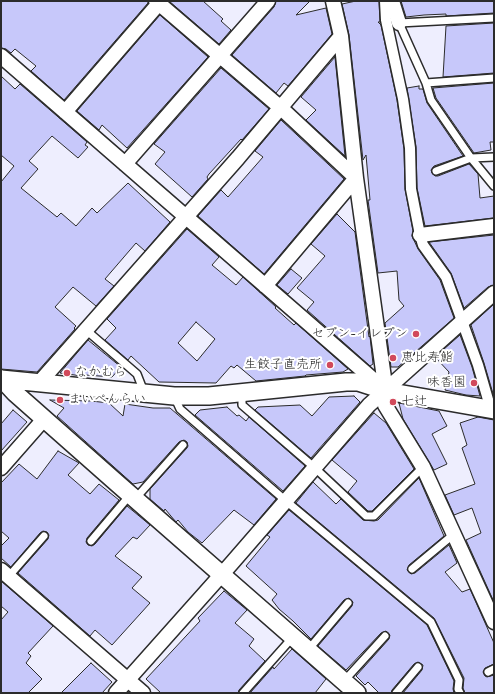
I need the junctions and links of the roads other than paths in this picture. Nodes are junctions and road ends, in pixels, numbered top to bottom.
1 (268, 1) edge
2 (333, 1) edge
3 (385, 1) edge
4 (392, 1) edge
5 (159, 2) edge
6 (494, 18) edge
7 (399, 23) junction
8 (341, 36) junction
9 (220, 55) junction
10 (1, 56) edge
11 (494, 78) edge
12 (426, 83) junction
13 (281, 108) junction
14 (65, 112) junction
15 (494, 157) edge
16 (471, 158) junction
17 (125, 164) junction
18 (436, 171) dead end
19 (356, 178) junction
20 (494, 186) edge
21 (186, 216) junction
22 (494, 226) edge
23 (420, 235) junction
24 (265, 286) junction
25 (493, 300) edge
26 (462, 322) junction
27 (86, 330) junction
28 (1, 379) edge
29 (39, 383) junction
30 (386, 391) junction
31 (242, 392) junction
32 (144, 393) junction
33 (174, 396) junction
34 (493, 410) edge
35 (44, 419) junction
36 (183, 445) dead end
37 (423, 467) junction
38 (1, 468) edge
39 (315, 468) junction
40 (132, 497) junction
41 (286, 501) junction
42 (454, 534) junction
43 (44, 536) dead end
44 (91, 541) dead end
45 (412, 569) dead end
46 (5, 573) edge
47 (222, 575) junction
48 (348, 603) dead end
49 (494, 622) edge
50 (385, 636) dead end
51 (293, 637) junction
52 (308, 650) junction
53 (418, 667) dead end
54 (127, 679) junction
55 (344, 681) junction
56 (116, 693) edge
57 (143, 693) edge
58 (243, 693) edge
59 (358, 693) edge
60 (396, 693) edge
61 (460, 693) edge

1 - 9 street
2 - 8 street
3 - 23 street
4 - 7 street
5 - 9 street
5 - 14 street
6 - 7 lane
7 - 12 lane
8 - 13 street
8 - 19 street
9 - 13 street
9 - 17 street
10 - 14 street
11 - 12 lane
12 - 16 lane
13 - 19 street
13 - 21 street
14 - 17 street
15 - 16 lane
16 - 18 lane
16 - 20 lane
17 - 21 street
19 - 24 street
19 - 30 street
21 - 24 street
21 - 27 street
22 - 23 street
23 - 26 street
24 - 30 street
25 - 26 street
26 - 30 street
26 - 34 street
27 - 29 street
27 - 32 lane
28 - 29 street
28 - 35 street
29 - 32 street
30 - 31 street
30 - 34 street
30 - 37 street
30 - 39 street
31 - 33 street
31 - 39 lane
32 - 33 street
33 - 41 lane
35 - 38 street
35 - 40 street
36 - 40 lane
37 - 39 lane
37 - 42 street
39 - 41 street
40 - 44 lane
40 - 47 street
41 - 47 street
41 - 61 lane
42 - 45 lane
42 - 49 street
43 - 46 lane
46 - 54 street
47 - 51 street
47 - 54 street
48 - 52 lane
50 - 55 lane
51 - 52 street
51 - 58 lane
52 - 55 street
53 - 60 lane
54 - 56 street
54 - 57 street
55 - 59 street

